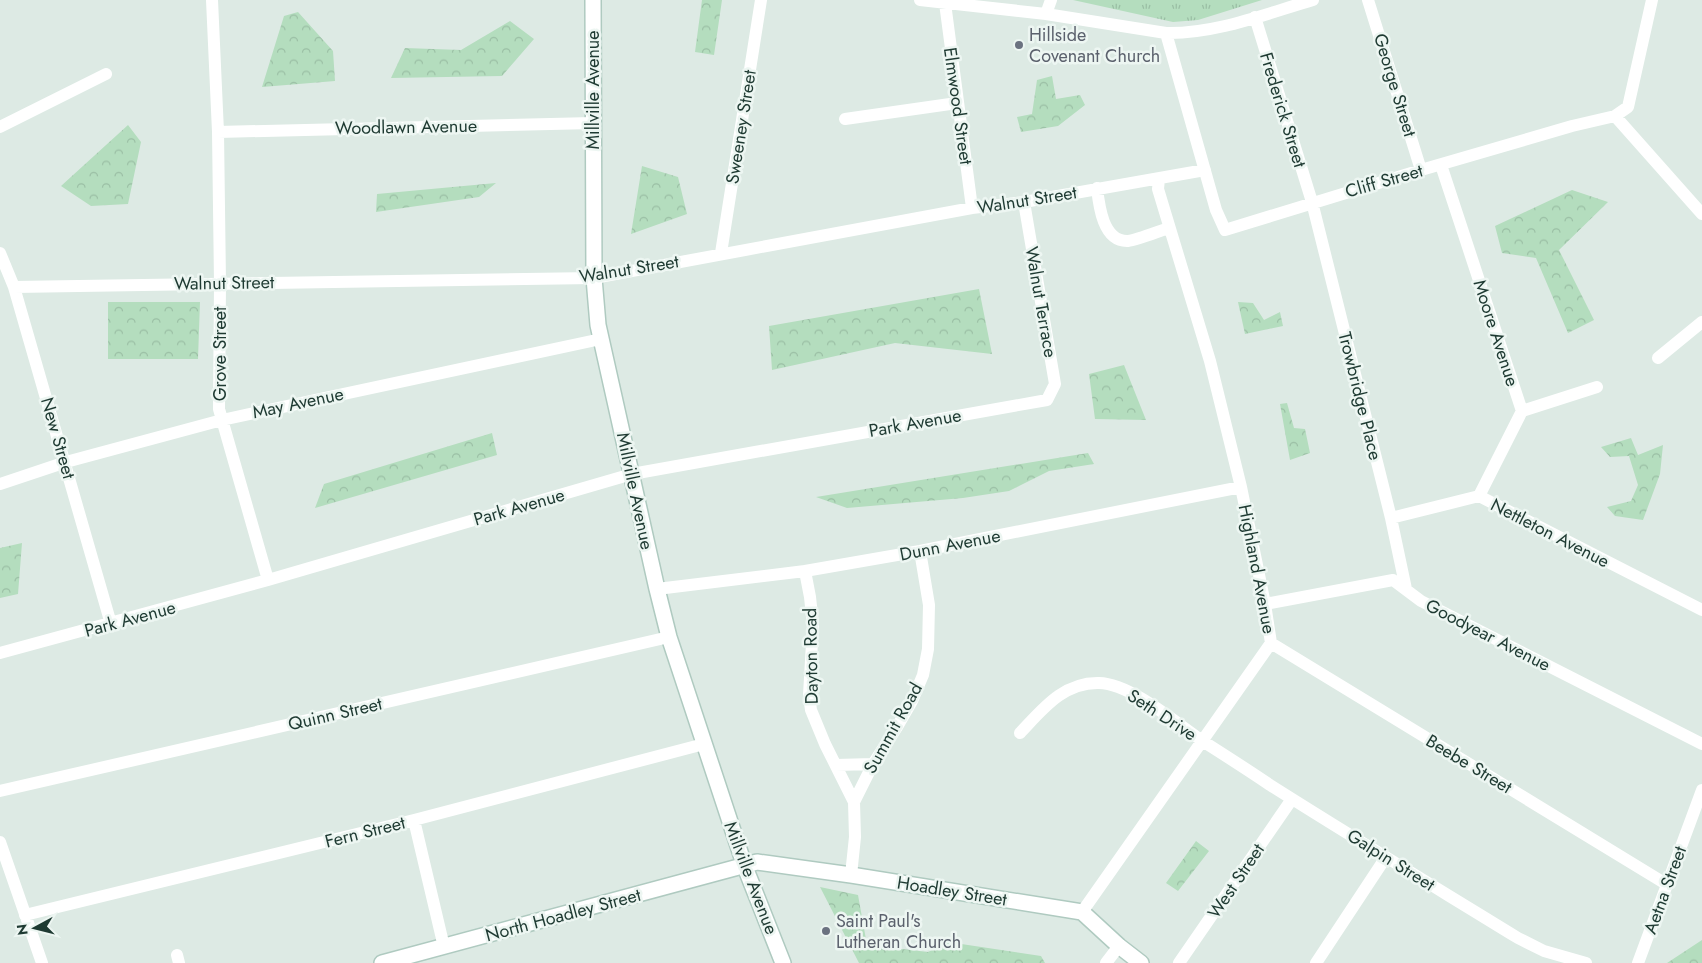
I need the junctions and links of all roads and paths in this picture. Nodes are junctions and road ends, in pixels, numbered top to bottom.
1 (212, 0) edge
2 (593, 0) edge
3 (761, 0) edge
4 (920, 0) edge
5 (1051, 0) edge
6 (1313, 0) edge
7 (1368, 0) edge
8 (1652, 0) edge
9 (945, 3) junction
10 (1002, 5) edge
11 (1046, 14) junction
12 (1255, 17) junction
13 (1166, 33) junction
14 (106, 74) dead end
15 (957, 103) junction
16 (1615, 116) junction
17 (845, 119) dead end
18 (593, 123) junction
19 (0, 128) edge
20 (218, 132) junction
21 (1441, 165) junction
22 (1205, 170) junction
23 (1421, 170) junction
24 (1159, 178) junction
25 (1097, 188) junction
26 (1024, 202) junction
27 (1312, 202) junction
28 (972, 208) junction
29 (1702, 214) edge
30 (1169, 228) junction
31 (0, 253) edge
32 (721, 253) junction
33 (594, 278) junction
34 (220, 283) junction
35 (14, 287) junction
36 (1702, 322) edge
37 (601, 339) junction
38 (1658, 358) dead end
39 (1597, 387) dead end
40 (1047, 400) joint
41 (1522, 411) junction
42 (222, 420) junction
43 (66, 462) junction
44 (632, 474) junction
45 (0, 484) edge
46 (1241, 487) junction
47 (1479, 496) junction
48 (1390, 518) junction
49 (920, 551) junction
50 (805, 571) junction
51 (268, 580) junction
52 (657, 589) junction
53 (1406, 589) junction
54 (1265, 604) junction
55 (1702, 610) edge
56 (111, 624) junction
57 (669, 637) junction
58 (1271, 643) junction
59 (0, 653) edge
60 (1020, 734) dead end
61 (1203, 741) junction
62 (704, 744) junction
63 (1702, 744) edge
64 (874, 764) junction
65 (836, 766) junction
66 (0, 791) edge
67 (1702, 791) edge
68 (1292, 798) junction
69 (854, 802) junction
70 (414, 820) junction
71 (0, 842) edge
72 (1386, 857) junction
73 (745, 867) junction
74 (851, 875) junction
75 (1666, 884) junction
76 (1082, 912) junction
77 (25, 915) junction
78 (1119, 946) junction
79 (444, 947) junction
80 (42, 963) edge
81 (382, 963) edge
82 (783, 963) edge
83 (1106, 963) edge
84 (1140, 963) edge
85 (1179, 963) edge
86 (1316, 963) edge
87 (1586, 963) edge
88 (1638, 963) edge

1 - 20 street, Grove Street
2 - 18 street, Millville Avenue
3 - 32 street, Sweeney Street
4 - 9 street
5 - 11 street
6 - 12 street
7 - 23 street, George Street
8 - 16 street
9 - 10 street
9 - 15 street, Elmwood Street
10 - 11 street
11 - 13 street
12 - 13 street
12 - 27 street, Frederick Street
13 - 22 street, Cliff Street
14 - 19 street
15 - 17 street
15 - 28 street, Elmwood Street
16 - 21 street, Cliff Street
16 - 29 street
18 - 20 street, Woodlawn Avenue
18 - 33 street, Millville Avenue
20 - 34 street, Grove Street
21 - 23 street, Cliff Street
21 - 41 street, Moore Avenue
22 - 24 street, Walnut Street
22 - 27 street, Cliff Street
23 - 27 street, Cliff Street
24 - 25 street, Walnut Street
24 - 30 street, Highland Avenue
25 - 26 street, Walnut Street
25 - 30 street
26 - 28 street, Walnut Street
26 - 40 street, Walnut Terrace
27 - 48 street, Trowbridge Place
28 - 32 street, Walnut Street
30 - 46 street, Highland Avenue
31 - 35 street, New Street
32 - 33 street, Walnut Street
33 - 34 street, Walnut Street
33 - 37 street, Millville Avenue
34 - 35 street, Walnut Street
34 - 42 street, Grove Street
35 - 43 street, New Street
36 - 38 street
37 - 42 street, May Avenue
37 - 44 street, Millville Avenue
39 - 41 street
40 - 44 street, Park Avenue
41 - 47 street
42 - 43 street, May Avenue
42 - 51 street, Grove Street
43 - 45 street, May Avenue
43 - 56 street, New Street
44 - 51 street, Park Avenue
44 - 52 street, Millville Avenue
46 - 49 street, Dunn Avenue
46 - 54 street, Highland Avenue
47 - 48 street, Nettleton Avenue
47 - 55 street, Nettleton Avenue
48 - 53 street, Trowbridge Place
49 - 50 street, Dunn Avenue
49 - 64 street, Summit Road
50 - 52 street, Dunn Avenue
50 - 65 street, Dayton Road
51 - 56 street, Park Avenue
52 - 57 street, Millville Avenue
53 - 54 street, Goodyear Avenue
53 - 63 street, Goodyear Avenue
54 - 58 street, Highland Avenue
56 - 59 street, Park Avenue
57 - 62 street, Millville Avenue
57 - 66 street, Quinn Street
58 - 61 street, Highland Avenue
58 - 75 street, Beebe Street
60 - 61 street, Seth Drive
61 - 68 street, Galpin Street
61 - 76 street, Highland Avenue
62 - 70 street, Fern Street
62 - 73 street, Millville Avenue
64 - 65 street
64 - 69 street, Summit Road
65 - 69 street, Dayton Road
67 - 75 street, Aetna Street
68 - 72 street, Galpin Street
68 - 85 street, West Street
69 - 74 street, Summit Road
70 - 77 street, Fern Street
70 - 79 street
71 - 77 street
72 - 86 street
72 - 87 street, Galpin Street
73 - 74 street, Hoadley Street
73 - 79 street, North Hoadley Street
73 - 82 street, Millville Avenue
74 - 76 street, Hoadley Street
75 - 88 street, Aetna Street
76 - 78 street
77 - 80 street
78 - 83 street
78 - 84 street
79 - 81 street, North Hoadley Street

